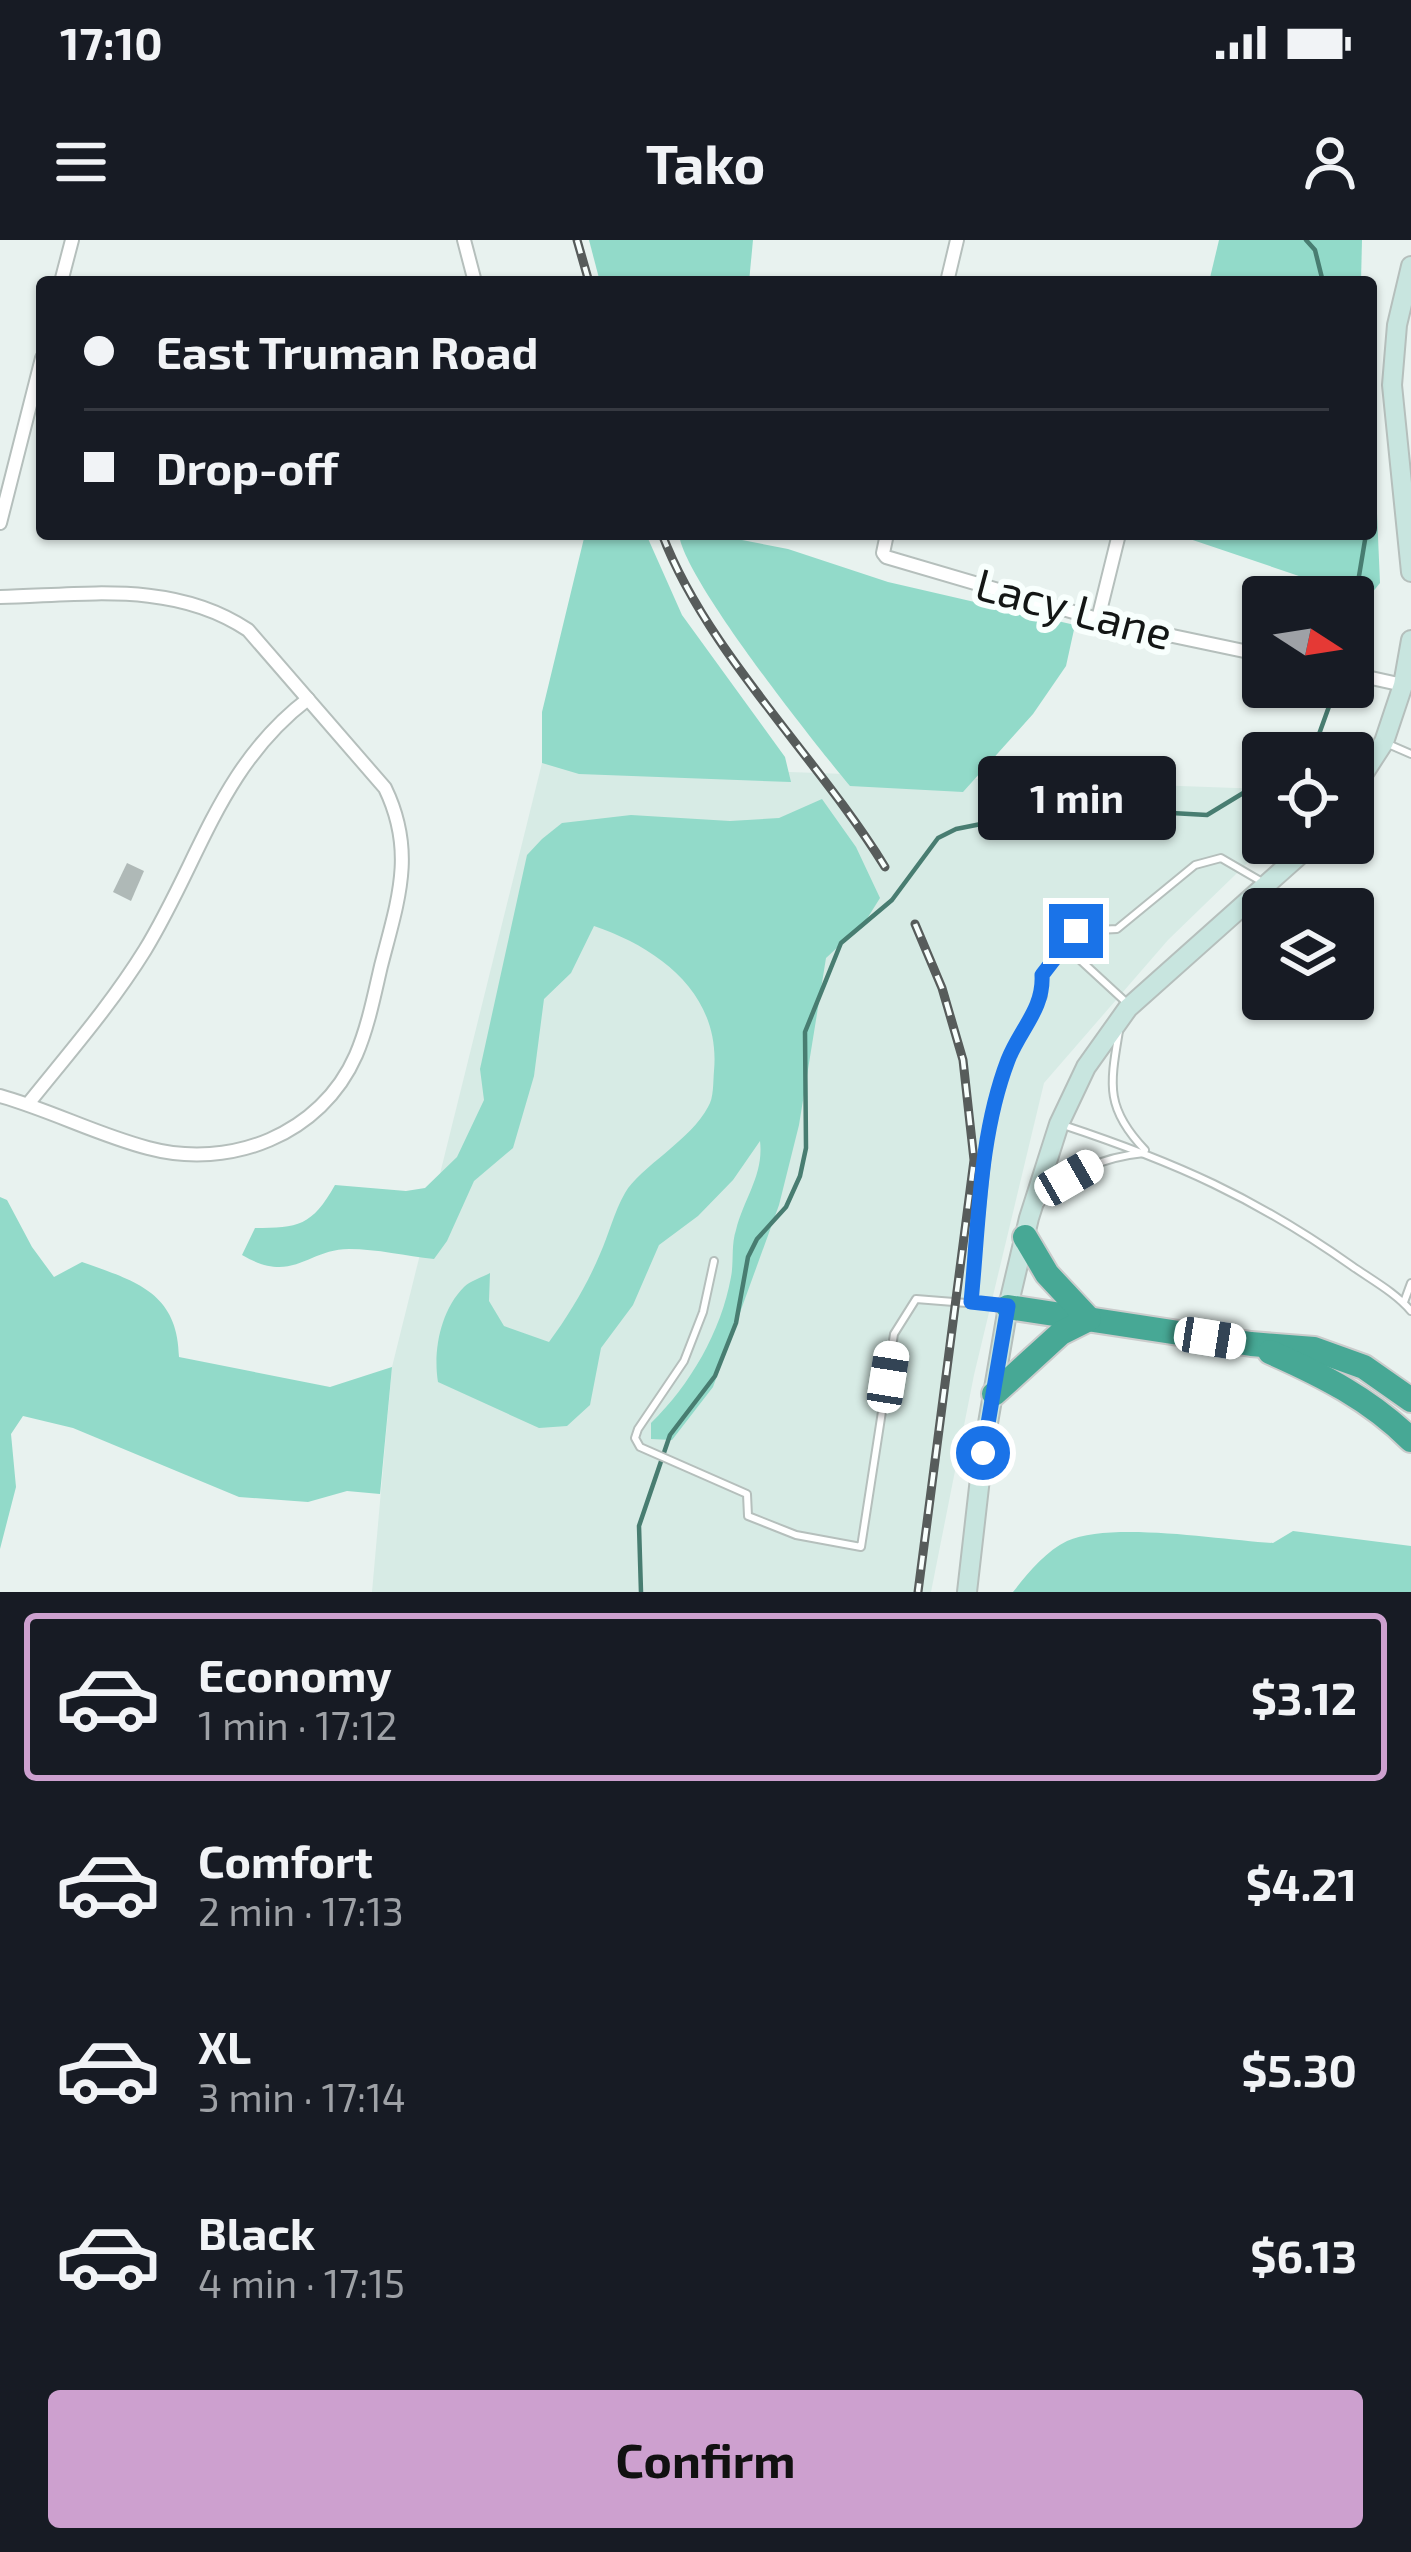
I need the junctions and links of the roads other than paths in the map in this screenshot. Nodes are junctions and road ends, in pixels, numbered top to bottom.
1 (72, 240) edge
2 (464, 240) edge
3 (957, 240) edge
4 (1411, 266) edge
5 (63, 276) edge
6 (473, 276) edge
7 (948, 276) edge
8 (36, 382) edge
9 (0, 523) edge
10 (886, 540) edge
11 (1118, 540) edge
12 (1411, 572) edge
13 (0, 597) edge
14 (1098, 619) junction
15 (1411, 640) edge
16 (1242, 650) edge
17 (1374, 679) edge
18 (1403, 685) junction
19 (308, 699) junction
20 (1384, 742) junction
21 (1411, 754) edge
22 (1374, 757) edge
23 (1289, 864) edge
24 (1267, 884) junction
25 (1065, 946) junction
26 (1126, 1012) junction
27 (0, 1096) edge
28 (28, 1104) junction
29 (1059, 1124) junction
30 (1147, 1153) junction
31 (1027, 1227) junction
32 (714, 1261) dead end
33 (1411, 1283) edge
34 (971, 1302) junction
35 (1404, 1303) junction
36 (1008, 1306) junction
37 (1411, 1311) edge
38 (1089, 1319) junction
39 (1251, 1344) junction
40 (994, 1394) junction
41 (1411, 1400) edge
42 (1411, 1440) edge
43 (967, 1592) edge

1 - 5 street
2 - 6 street
3 - 7 street
4 - 12 main road
8 - 9 street
10 - 14 street, Lacy Lane
11 - 14 street
13 - 19 street
14 - 16 street, Lacy Lane
15 - 18 main road
17 - 18 street
18 - 20 main road
19 - 28 street
19 - 28 street
20 - 21 lane
20 - 22 main road
23 - 24 main road
24 - 25 lane
24 - 26 main road
25 - 26 lane
25 - 34 lane
26 - 29 main road
26 - 30 lane
27 - 28 street
29 - 30 lane
29 - 31 main road
30 - 31 lane
30 - 35 lane
31 - 36 main road
31 - 38 highway
32 - 34 lane
33 - 35 lane
34 - 36 lane
35 - 37 lane
36 - 38 highway
36 - 40 main road
38 - 39 highway
38 - 40 highway
39 - 41 highway
39 - 42 highway
40 - 43 main road

